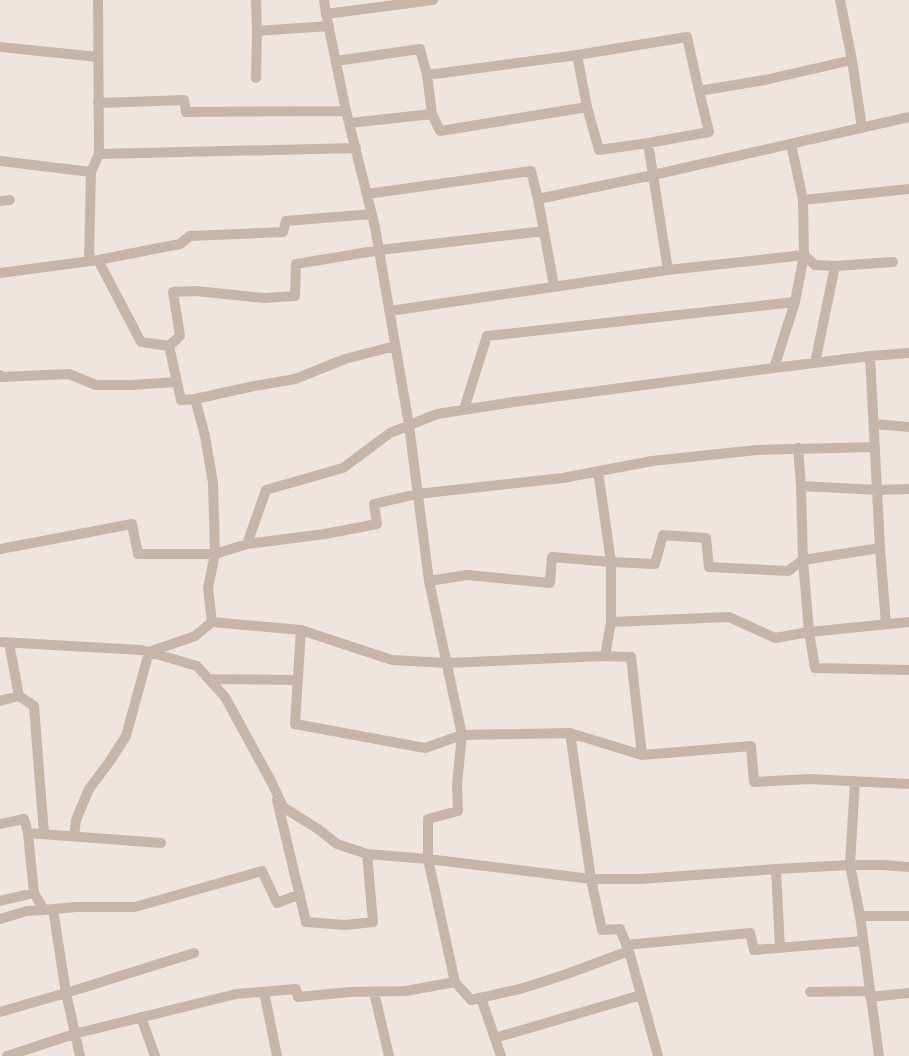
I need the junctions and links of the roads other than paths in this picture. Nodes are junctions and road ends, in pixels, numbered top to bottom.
1 (98, 0) edge
2 (256, 0) edge
3 (324, 0) edge
4 (433, 0) edge
5 (840, 0) edge
6 (326, 14) junction
7 (329, 26) junction
8 (257, 31) junction
9 (0, 48) edge
10 (577, 55) junction
11 (98, 57) junction
12 (852, 60) junction
13 (336, 61) junction
14 (426, 75) junction
15 (256, 78) dead end
16 (699, 91) junction
17 (98, 103) junction
18 (587, 107) junction
19 (346, 111) junction
20 (432, 114) junction
21 (909, 117) edge
22 (350, 123) junction
23 (862, 128) junction
24 (648, 144) junction
25 (791, 144) junction
26 (356, 148) junction
27 (99, 154) junction
28 (0, 161) edge
29 (91, 172) junction
30 (653, 175) junction
31 (909, 189) edge
32 (367, 194) junction
33 (538, 199) junction
34 (803, 200) junction
35 (372, 214) junction
36 (544, 231) junction
37 (380, 250) junction
38 (804, 255) junction
39 (94, 260) junction
40 (892, 262) dead end
41 (835, 266) junction
42 (668, 270) junction
43 (0, 273) edge
44 (554, 286) junction
45 (795, 302) junction
46 (390, 311) junction
47 (169, 346) junction
48 (396, 346) junction
49 (909, 353) edge
50 (870, 356) junction
51 (815, 363) junction
52 (774, 368) junction
53 (0, 375) edge
54 (176, 382) junction
55 (195, 399) junction
56 (464, 409) junction
57 (874, 424) junction
58 (409, 425) junction
59 (909, 427) edge
60 (876, 447) junction
61 (798, 448) junction
62 (598, 471) junction
63 (801, 486) junction
64 (909, 489) edge
65 (878, 490) junction
66 (417, 494) junction
67 (247, 544) junction
68 (880, 548) junction
69 (0, 549) edge
70 (215, 554) junction
71 (803, 560) junction
72 (611, 562) junction
73 (429, 581) junction
74 (212, 622) junction
75 (612, 622) junction
76 (909, 622) edge
77 (886, 624) junction
78 (301, 630) junction
79 (809, 632) junction
80 (5, 642) edge
81 (149, 652) junction
82 (605, 656) junction
83 (447, 662) junction
84 (909, 670) edge
85 (209, 679) junction
86 (298, 680) junction
87 (19, 696) junction
88 (0, 701) edge
89 (570, 733) junction
90 (462, 735) junction
91 (642, 754) junction
92 (855, 781) junction
93 (909, 784) edge
94 (273, 785) junction
95 (0, 824) edge
96 (28, 833) junction
97 (44, 834) junction
98 (74, 836) junction
99 (161, 843) dead end
100 (368, 854) junction
101 (428, 859) junction
102 (850, 865) junction
103 (909, 867) edge
104 (776, 869) junction
105 (591, 879) junction
106 (34, 893) junction
107 (300, 894) junction
108 (0, 901) edge
109 (49, 909) junction
110 (860, 916) junction
111 (909, 916) edge
112 (0, 919) edge
113 (863, 941) junction
114 (627, 948) junction
115 (780, 948) junction
116 (194, 952) dead end
117 (455, 982) junction
118 (264, 992) junction
119 (374, 992) junction
120 (810, 992) dead end
121 (66, 993) junction
122 (909, 993) edge
123 (870, 994) junction
124 (641, 995) junction
125 (481, 998) junction
126 (0, 1012) edge
127 (141, 1017) junction
128 (74, 1034) junction
129 (495, 1038) junction
130 (7, 1056) edge
131 (80, 1056) edge
132 (155, 1056) edge
133 (277, 1056) edge
134 (389, 1056) edge
135 (501, 1056) edge
136 (658, 1056) edge
137 (879, 1056) edge

1 - 11 street
2 - 8 street
3 - 6 street
4 - 6 street
5 - 12 street
6 - 7 street
7 - 8 street
7 - 13 street
8 - 15 street
9 - 11 street
10 - 14 street
10 - 16 street
10 - 18 street
11 - 17 street
12 - 16 street
12 - 23 street
13 - 14 street
13 - 19 street
14 - 20 street
16 - 24 street
17 - 19 street
17 - 27 street
18 - 20 street
18 - 24 street
19 - 22 street
20 - 22 street
21 - 23 street
22 - 26 street
23 - 25 street
24 - 30 street
25 - 30 street
25 - 34 street
26 - 27 street
26 - 32 street
27 - 29 street
28 - 29 street
29 - 39 street
30 - 33 street
30 - 42 street
31 - 34 street
32 - 33 street
32 - 35 street
33 - 36 street
34 - 38 street
35 - 37 street
35 - 39 street
36 - 37 street
36 - 44 street
37 - 46 street
37 - 47 street
38 - 41 street
38 - 42 street
38 - 45 street
39 - 43 street
39 - 47 street
40 - 41 street
41 - 51 street
42 - 44 street
44 - 46 street
45 - 52 street
45 - 56 street
46 - 48 street
47 - 54 street
48 - 55 street
48 - 58 street
49 - 50 street
50 - 51 street
50 - 57 street
51 - 52 street
52 - 56 street
53 - 54 street
54 - 55 street
55 - 70 street
56 - 58 street
57 - 59 street
57 - 60 street
58 - 66 street
58 - 67 street
60 - 61 street
60 - 65 street
61 - 62 street
61 - 63 street
62 - 66 street
62 - 72 street
63 - 65 street
63 - 71 street
64 - 65 street
65 - 68 street
66 - 67 street
66 - 73 street
67 - 70 street
68 - 71 street
68 - 77 street
69 - 70 street
70 - 74 street
71 - 72 street
71 - 79 street
72 - 73 street
72 - 75 street
73 - 83 street
74 - 78 street
74 - 81 street
75 - 79 street
75 - 82 street
76 - 77 street
77 - 79 street
78 - 83 street
78 - 86 street
79 - 84 street
80 - 81 street
80 - 87 street
81 - 85 street
81 - 98 street
82 - 83 street
82 - 91 street
83 - 90 street
85 - 86 street
85 - 94 street
86 - 90 street
87 - 88 street
87 - 97 street
89 - 90 street
89 - 91 street
89 - 105 street
90 - 101 street
91 - 92 street
92 - 93 street
92 - 102 street
94 - 100 street
94 - 107 street
95 - 96 street
96 - 97 street
96 - 106 street
97 - 98 street
98 - 99 street
100 - 101 street
100 - 107 street
101 - 105 street
101 - 117 street
102 - 103 street
102 - 104 street
102 - 110 street
104 - 105 street
104 - 115 street
105 - 114 street
106 - 108 street
106 - 109 street
107 - 109 street
109 - 112 street
109 - 121 street
110 - 111 street
110 - 113 street
113 - 115 street
113 - 123 street
114 - 115 street
114 - 124 street
114 - 125 street
116 - 121 street
117 - 119 street
117 - 125 street
118 - 119 street
118 - 127 street
118 - 133 street
119 - 134 street
120 - 123 street
121 - 126 street
121 - 128 street
122 - 123 street
123 - 137 street
124 - 129 street
124 - 136 street
125 - 129 street
127 - 128 street
127 - 132 street
128 - 130 street
128 - 131 street
129 - 135 street

